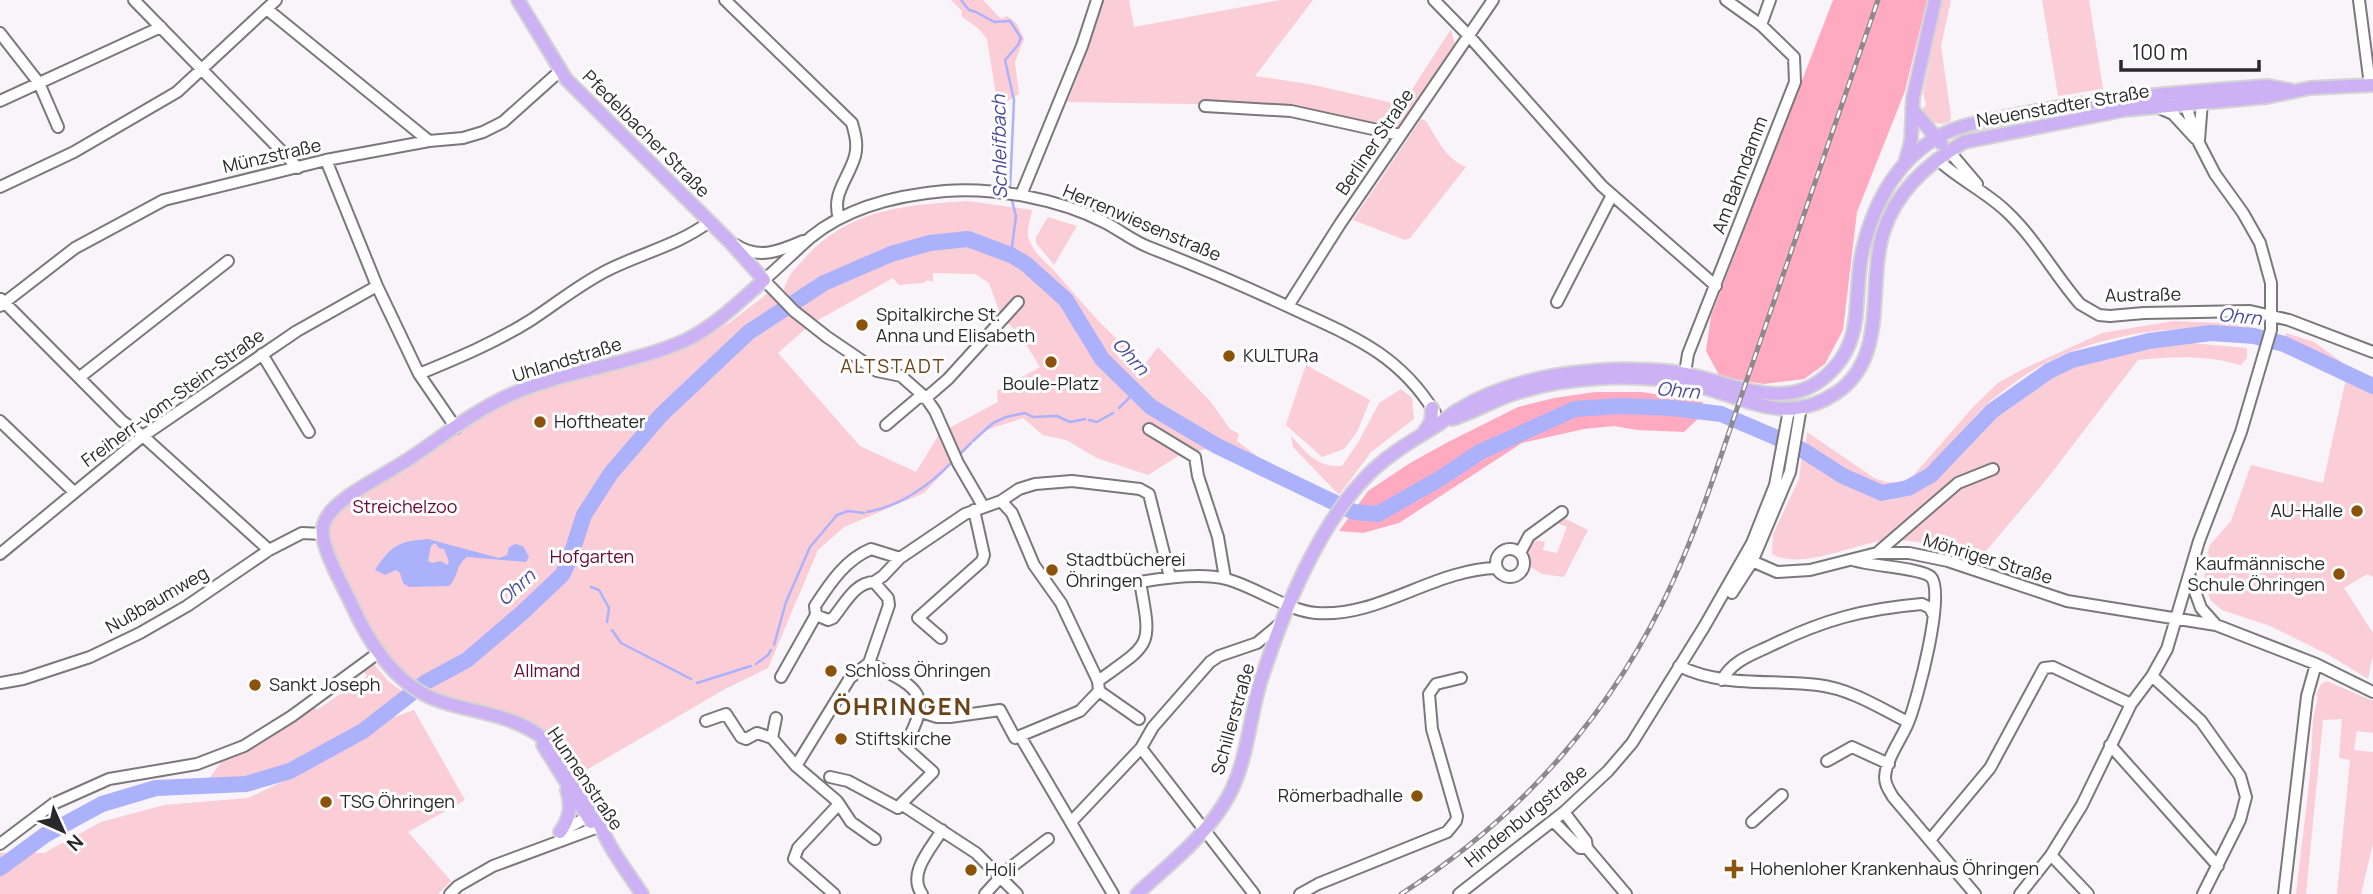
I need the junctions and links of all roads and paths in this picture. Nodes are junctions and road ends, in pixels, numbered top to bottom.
1 (134, 0) edge
2 (276, 0) edge
3 (517, 0) edge
4 (725, 0) edge
5 (1097, 0) edge
6 (1434, 0) edge
7 (1493, 0) edge
8 (1726, 0) edge
9 (1770, 0) edge
10 (1935, 0) edge
11 (2359, 0) edge
12 (268, 10) junction
13 (1761, 25) junction
14 (161, 27) junction
15 (0, 33) edge
16 (1469, 36) junction
17 (202, 68) junction
18 (560, 71) junction
19 (39, 83) junction
20 (2372, 85) edge
21 (2201, 97) junction
22 (2185, 98) junction
23 (0, 101) edge
24 (1205, 106) dead end
25 (2155, 106) junction
26 (1912, 109) junction
27 (58, 127) dead end
28 (1912, 127) junction
29 (1401, 135) junction
30 (1936, 138) junction
31 (429, 141) junction
32 (2199, 143) junction
33 (1924, 146) junction
34 (1949, 151) junction
35 (1937, 159) junction
36 (326, 160) junction
37 (1905, 163) junction
38 (298, 168) junction
39 (0, 187) edge
40 (1983, 192) junction
41 (1019, 195) junction
42 (1612, 195) junction
43 (839, 218) junction
44 (709, 222) junction
45 (812, 237) junction
46 (730, 242) junction
47 (228, 261) dead end
48 (764, 280) junction
49 (377, 286) junction
50 (1716, 286) junction
51 (1, 302) edge
52 (1018, 302) dead end
53 (1557, 302) dead end
54 (1288, 306) junction
55 (2273, 315) junction
56 (2373, 352) edge
57 (262, 354) junction
58 (1685, 373) junction
59 (419, 374) junction
60 (80, 377) junction
61 (1795, 393) junction
62 (926, 398) junction
63 (1432, 408) junction
64 (1795, 408) junction
65 (1459, 409) junction
66 (0, 421) edge
67 (1441, 423) junction
68 (886, 425) dead end
69 (456, 428) junction
70 (1792, 428) junction
71 (1149, 429) dead end
72 (309, 432) dead end
73 (1424, 433) junction
74 (143, 436) junction
75 (1993, 469) dead end
76 (74, 492) junction
77 (1001, 501) junction
78 (978, 508) junction
79 (1563, 512) dead end
80 (323, 534) junction
81 (269, 550) junction
82 (1520, 553) junction
83 (1877, 553) junction
84 (0, 554) edge
85 (900, 558) junction
86 (1850, 559) junction
87 (1748, 560) junction
88 (1497, 568) junction
89 (2189, 575) junction
90 (1170, 577) junction
91 (1224, 579) junction
92 (874, 582) junction
93 (1288, 604) junction
94 (1933, 614) junction
95 (816, 615) junction
96 (2174, 620) junction
97 (1281, 623) junction
98 (2216, 625) junction
99 (941, 638) dead end
100 (378, 653) junction
101 (869, 663) junction
102 (1681, 663) junction
103 (2316, 664) junction
104 (2152, 676) junction
105 (780, 677) dead end
106 (1461, 678) dead end
107 (1722, 680) junction
108 (0, 683) edge
109 (1098, 686) junction
110 (2373, 692) edge
111 (2131, 704) junction
112 (921, 712) junction
113 (776, 718) dead end
114 (1139, 719) dead end
115 (706, 721) dead end
116 (1908, 722) junction
117 (530, 729) junction
118 (1017, 737) junction
119 (772, 738) junction
120 (2110, 745) junction
121 (1141, 748) junction
122 (1827, 761) dead end
123 (1889, 764) junction
124 (796, 766) junction
125 (559, 770) junction
126 (830, 777) dead end
127 (1782, 795) dead end
128 (839, 804) junction
129 (900, 806) junction
130 (1564, 812) junction
131 (595, 821) junction
132 (1072, 821) junction
133 (1553, 821) junction
134 (1752, 822) dead end
135 (942, 830) junction
136 (1204, 831) junction
137 (560, 832) junction
138 (875, 839) dead end
139 (1048, 839) dead end
140 (1930, 840) junction
141 (0, 844) edge
142 (548, 844) junction
143 (1587, 848) junction
144 (2051, 855) junction
145 (2218, 866) junction
146 (1002, 878) junction
147 (450, 894) edge
148 (642, 894) edge
149 (834, 894) edge
150 (922, 894) edge
151 (985, 894) edge
152 (1017, 894) edge
153 (1113, 894) edge
154 (1137, 894) edge
155 (1254, 894) edge
156 (1300, 894) edge
157 (1459, 894) edge
158 (1626, 894) edge
159 (1975, 894) edge
160 (2020, 894) edge
161 (2088, 894) edge
162 (2203, 894) edge
163 (2284, 894) edge

1 - 14 street
2 - 12 street
3 - 18 main road, Pfedelbacher Straße
4 - 43 street
5 - 41 street
6 - 16 street
7 - 16 street, Berliner Straße
8 - 13 street, Am Bahndamm
9 - 13 street
10 - 26 main road
11 - 20 street
12 - 17 street
12 - 31 street
13 - 50 street, Am Bahndamm
14 - 17 street
14 - 19 street
15 - 19 street
16 - 29 street, Berliner Straße
16 - 42 street
17 - 38 street
17 - 39 street
18 - 31 street, Münzstraße
18 - 44 main road, Pfedelbacher Straße
19 - 23 street
19 - 27 street
20 - 21 main road, Neuenstadter Straße
21 - 22 main road, Neuenstadter Straße
21 - 32 street
22 - 25 main road, Neuenstadter Straße
22 - 30 main road, Neuenstadter Straße
22 - 32 street
24 - 29 street
25 - 32 street
25 - 34 main road, Neuenstadter Straße
26 - 28 main road
26 - 30 main road
28 - 33 main road
28 - 37 main road
29 - 54 street, Berliner Straße
30 - 33 main road, Neuenstadter Straße
30 - 34 main road
31 - 36 street, Münzstraße
32 - 55 street
33 - 35 main road
33 - 37 main road, Neuenstadter Straße
34 - 35 main road, Neuenstadter Straße
34 - 40 street, Austraße
35 - 40 street, Austraße
35 - 64 main road, Neuenstadter Straße
36 - 38 street, Münzstraße
36 - 49 street
37 - 61 main road
38 - 51 street, Münzstraße
40 - 55 street, Austraße
41 - 43 street, Herrenwiesenstraße
41 - 54 street, Herrenwiesenstraße
42 - 50 street
42 - 53 street
43 - 45 street, Herrenwiesenstraße
44 - 46 main road, Pfedelbacher Straße
44 - 59 street
45 - 46 street
45 - 48 street, Herrenwiesenstraße
46 - 48 main road, Pfedelbacher Straße
47 - 60 street
48 - 62 street
48 - 69 main road, Uhlandstraße
49 - 57 street, Freiherr-vom-Stein-Straße
49 - 59 street
50 - 58 street, Am Bahndamm
51 - 60 street
52 - 62 street
54 - 63 street, Herrenwiesenstraße
55 - 56 street, Austraße
55 - 89 street
57 - 72 street
57 - 74 street, Freiherr-vom-Stein-Straße
58 - 61 main road
58 - 65 main road
59 - 69 street
60 - 74 street
61 - 64 main road
62 - 68 street
62 - 78 street
63 - 65 street
63 - 67 street, Herrenwiesenstraße
63 - 73 main road
64 - 67 main road
64 - 70 street, Hindenburgstraße
65 - 67 main road
66 - 76 street
67 - 73 main road, Schillerstraße
69 - 80 main road, Uhlandstraße
70 - 87 street, Hindenburgstraße
70 - 87 street, Hindenburgstraße
71 - 91 street
73 - 93 main road, Schillerstraße
74 - 76 street, Freiherr-vom-Stein-Straße
74 - 81 street
75 - 83 street
76 - 84 street, Freiherr-vom-Stein-Straße
77 - 78 street
77 - 90 street
77 - 109 street
78 - 85 street
78 - 99 street
79 - 82 street
80 - 81 street, Nußbaumweg
80 - 100 main road, Hunnenstraße
81 - 108 street, Nußbaumweg
82 - 88 street
82 - 88 street
83 - 86 street, Möhriger Straße
83 - 96 street, Möhriger Straße
85 - 92 street
85 - 95 street
86 - 87 street, Möhriger Straße
86 - 94 street
87 - 102 street, Hindenburgstraße
88 - 93 street
89 - 96 street
89 - 98 street
90 - 91 street
90 - 109 street
91 - 93 street
92 - 95 street
92 - 101 street
93 - 97 main road, Schillerstraße
94 - 107 street
94 - 116 street
95 - 105 street
96 - 98 street, Möhriger Straße
96 - 104 street
97 - 121 street
97 - 136 main road, Schillerstraße
98 - 103 street, Möhriger Straße
100 - 117 main road, Hunnenstraße
100 - 141 street
101 - 112 street
101 - 124 street
102 - 107 street
102 - 130 street, Hindenburgstraße
103 - 110 street, Möhriger Straße
103 - 163 street
104 - 111 street
104 - 145 street
106 - 156 street
107 - 116 street
109 - 114 street
109 - 118 street
111 - 120 street
111 - 140 street
112 - 118 street
112 - 129 street
113 - 119 street
115 - 119 street
116 - 123 street
117 - 125 main road, Hunnenstraße
117 - 131 main road, Hunnenstraße
118 - 132 street
119 - 124 street
120 - 144 street
120 - 145 street
121 - 132 street
121 - 136 street
122 - 123 street
123 - 140 street
124 - 128 street
125 - 131 main road, Hunnenstraße
125 - 137 main road
126 - 129 street
127 - 134 street
128 - 138 street
128 - 149 street
129 - 135 street
130 - 133 street, Hindenburgstraße
130 - 143 street
131 - 137 street
131 - 142 street
131 - 148 main road, Hunnenstraße
132 - 153 street
133 - 143 street
133 - 157 street, Hindenburgstraße
135 - 146 street
135 - 150 street
136 - 154 main road, Schillerstraße
136 - 155 street
137 - 142 street
139 - 146 street
140 - 159 street
142 - 147 street
143 - 158 street
144 - 160 street
144 - 161 street
145 - 162 street
146 - 151 street
146 - 152 street

